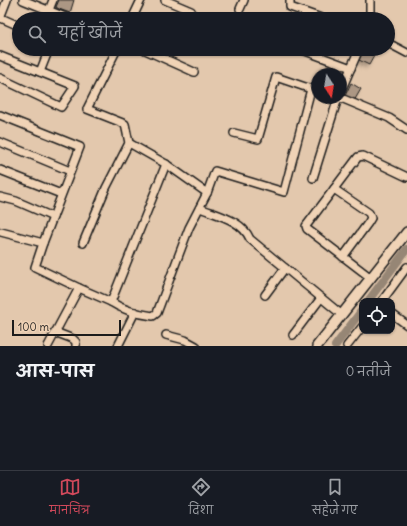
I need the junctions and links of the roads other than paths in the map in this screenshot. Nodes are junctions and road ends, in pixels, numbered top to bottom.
1 (7, 0) edge
2 (23, 0) edge
3 (53, 0) edge
4 (141, 0) edge
5 (165, 0) edge
6 (244, 0) edge
7 (290, 0) edge
8 (370, 0) edge
9 (240, 9) dead end
10 (49, 10) junction
11 (191, 11) dead end
12 (53, 12) edge
13 (135, 12) edge
14 (306, 12) edge
15 (370, 12) edge
16 (0, 18) edge
17 (12, 23) edge
18 (395, 47) edge
19 (407, 53) edge
20 (0, 56) edge
21 (46, 56) edge
22 (114, 56) edge
23 (159, 56) edge
24 (319, 56) edge
25 (356, 56) edge
26 (351, 68) junction
27 (40, 72) junction
28 (194, 72) dead end
29 (347, 77) edge
30 (0, 78) edge
31 (311, 89) edge
32 (311, 100) edge
33 (347, 101) edge
34 (337, 104) edge
35 (0, 115) edge
36 (407, 130) edge
37 (234, 133) dead end
38 (0, 142) edge
39 (129, 143) junction
40 (166, 164) junction
41 (0, 170) edge
42 (70, 171) junction
43 (407, 177) edge
44 (314, 178) dead end
45 (334, 189) junction
46 (207, 193) junction
47 (61, 194) junction
48 (0, 197) edge
49 (200, 208) junction
50 (53, 217) junction
51 (407, 232) edge
52 (0, 233) edge
53 (43, 243) junction
54 (83, 243) dead end
55 (344, 257) junction
56 (407, 267) edge
57 (285, 268) junction
58 (371, 278) junction
59 (79, 288) junction
60 (265, 295) dead end
61 (321, 298) junction
62 (384, 298) edge
63 (111, 302) junction
64 (135, 312) junction
65 (342, 315) junction
66 (395, 316) edge
67 (407, 325) edge
68 (359, 331) edge
69 (55, 332) junction
70 (166, 335) dead end
71 (293, 335) dead end
72 (48, 346) edge
73 (76, 346) edge
74 (118, 346) edge
75 (196, 346) edge
76 (317, 346) edge
77 (347, 346) edge

1 - 16 street
2 - 10 street
3 - 10 street
4 - 13 street
5 - 11 street
6 - 9 street
7 - 14 street
8 - 15 street
10 - 12 street
16 - 17 street
18 - 19 street
20 - 27 street
21 - 27 street
22 - 39 street
23 - 28 street
24 - 26 street
25 - 26 street
26 - 29 street
27 - 30 street
31 - 37 street
32 - 46 street
33 - 36 street
34 - 44 street
35 - 42 street
38 - 42 street
39 - 40 street
39 - 54 street
40 - 46 street
40 - 63 street
41 - 47 street
42 - 47 street
43 - 45 street
45 - 55 street
45 - 55 street
46 - 49 street
47 - 50 street
48 - 50 street
49 - 57 street
49 - 64 street
50 - 53 street
51 - 58 street
52 - 53 street
53 - 59 street
55 - 58 street
56 - 62 street
57 - 60 street
57 - 61 street
58 - 65 street
59 - 63 street
59 - 69 street
61 - 65 street
61 - 71 street
63 - 64 street
64 - 74 street
65 - 76 street
66 - 67 street
68 - 77 street
69 - 72 street
69 - 73 street
70 - 75 street

